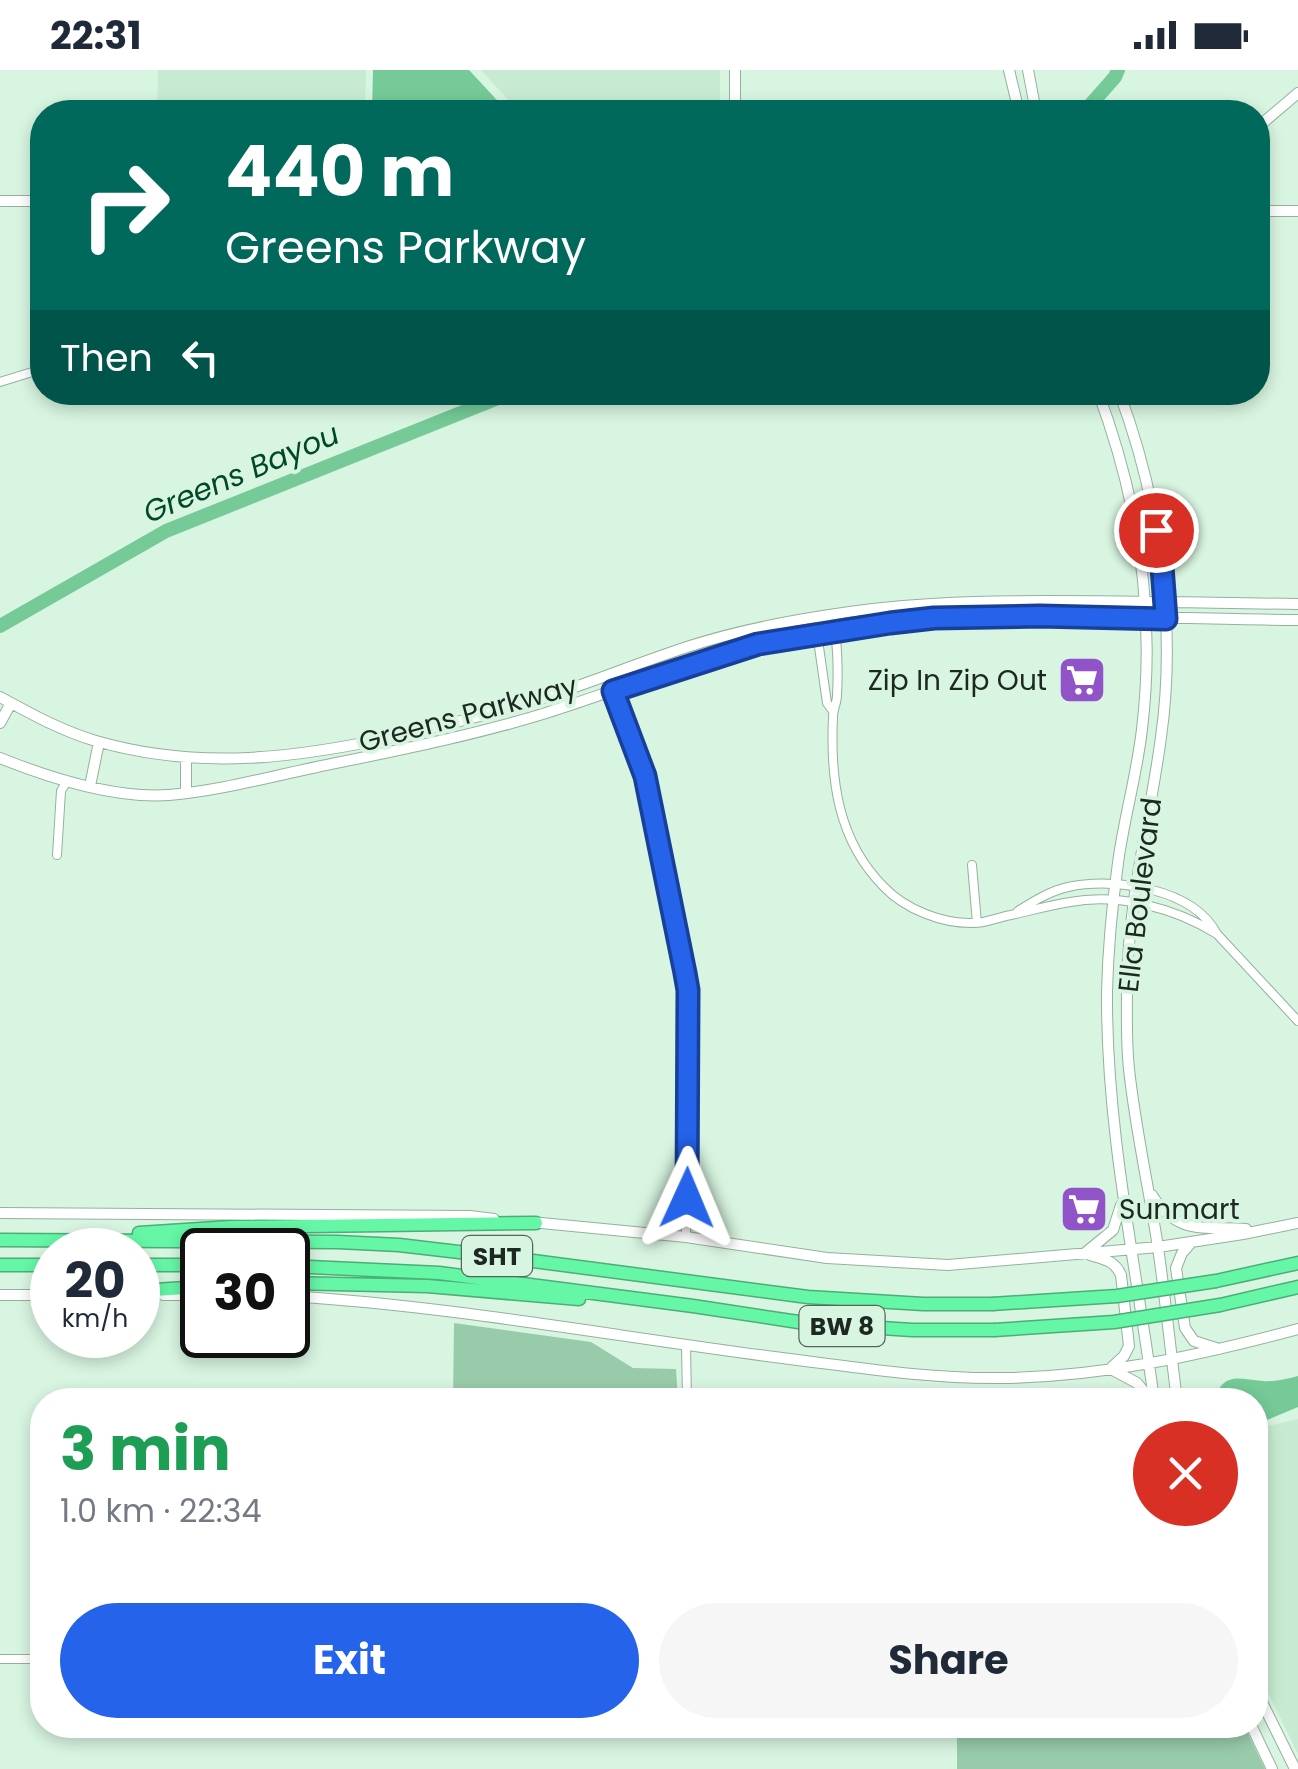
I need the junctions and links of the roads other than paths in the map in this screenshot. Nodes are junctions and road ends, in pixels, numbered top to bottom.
1 (735, 70) edge
2 (1009, 70) edge
3 (1028, 70) edge
4 (1298, 93) edge
5 (735, 100) edge
6 (1016, 100) edge
7 (1034, 100) edge
8 (1270, 117) edge
9 (0, 201) edge
10 (30, 201) edge
11 (1270, 210) edge
12 (1298, 211) edge
13 (30, 373) edge
14 (0, 382) edge
15 (1110, 405) edge
16 (1114, 405) edge
17 (1149, 494) junction
18 (1131, 497) junction
19 (1039, 601) junction
20 (1145, 601) junction
21 (1165, 601) junction
22 (1263, 603) junction
23 (1298, 604) edge
24 (822, 616) junction
25 (1040, 616) junction
26 (1146, 618) junction
27 (1166, 619) junction
28 (1262, 620) junction
29 (1298, 620) edge
30 (834, 631) junction
31 (817, 633) junction
32 (720, 638) junction
33 (725, 653) junction
34 (607, 676) junction
35 (613, 691) junction
36 (5, 700) edge
37 (832, 712) junction
38 (0, 723) edge
39 (99, 742) junction
40 (0, 758) edge
41 (186, 759) junction
42 (1136, 767) junction
43 (1156, 769) junction
44 (66, 781) junction
45 (90, 786) junction
46 (186, 793) junction
47 (57, 855) dead end
48 (972, 864) dead end
49 (1116, 884) junction
50 (1135, 887) junction
51 (1113, 901) junction
52 (1133, 904) junction
53 (1012, 914) junction
54 (976, 923) junction
55 (1216, 934) junction
56 (1298, 1021) edge
57 (1108, 1038) junction
58 (1127, 1038) junction
59 (1137, 1117) junction
60 (1114, 1121) junction
61 (1122, 1179) junction
62 (1148, 1189) junction
63 (0, 1213) edge
64 (536, 1223) junction
65 (1298, 1223) edge
66 (1262, 1230) junction
67 (686, 1237) junction
68 (0, 1240) edge
69 (21, 1240) junction
70 (1192, 1242) junction
71 (1158, 1247) junction
72 (1132, 1250) junction
73 (1084, 1254) junction
74 (1298, 1262) edge
75 (0, 1265) edge
76 (30, 1265) edge
77 (310, 1267) edge
78 (310, 1283) edge
79 (1298, 1287) edge
80 (0, 1295) edge
81 (30, 1295) edge
82 (310, 1297) edge
83 (693, 1306) junction
84 (1298, 1329) edge
85 (686, 1346) junction
86 (1220, 1350) junction
87 (1172, 1360) junction
88 (1149, 1364) junction
89 (1110, 1369) junction
90 (686, 1388) edge
91 (1141, 1388) edge
92 (1151, 1388) edge
93 (1176, 1388) edge
94 (0, 1659) edge
95 (30, 1659) edge
96 (1268, 1715) edge
97 (1257, 1738) edge
98 (1272, 1769) edge
99 (1294, 1769) edge

1 - 5 main road
2 - 6 main road
3 - 7 main road
4 - 8 main road
9 - 10 main road
11 - 12 main road
13 - 14 street
15 - 18 main road, Ella Boulevard
16 - 17 main road, Ella Boulevard
17 - 18 main road
17 - 21 main road, Ella Boulevard
18 - 20 main road, Ella Boulevard
19 - 20 main road, Greens Parkway
19 - 24 main road, Greens Parkway
19 - 25 main road
20 - 21 main road, Greens Parkway
20 - 26 main road, Ella Boulevard
21 - 22 main road, Greens Parkway
21 - 27 main road, Ella Boulevard
22 - 23 main road, Greens Parkway
22 - 28 main road
24 - 30 street
24 - 31 street
24 - 32 main road, Greens Parkway
25 - 26 main road, Greens Parkway
25 - 30 main road, Greens Parkway
26 - 27 main road, Greens Parkway
26 - 42 main road, Ella Boulevard
27 - 28 main road, Greens Parkway
27 - 43 main road, Ella Boulevard
28 - 29 main road, Greens Parkway
30 - 31 main road, Greens Parkway
30 - 37 street
31 - 33 main road, Greens Parkway
31 - 37 street
32 - 33 main road
32 - 34 main road, Greens Parkway
33 - 35 main road, Greens Parkway
34 - 35 street
34 - 41 main road, Greens Parkway
35 - 46 main road, Greens Parkway
35 - 67 street
36 - 38 main road
36 - 39 main road, Greens Parkway
37 - 54 street
39 - 41 main road, Greens Parkway
39 - 45 main road
40 - 44 main road, Greens Parkway
41 - 46 main road
42 - 43 main road
42 - 49 main road, Ella Boulevard
43 - 50 main road, Ella Boulevard
44 - 45 main road, Greens Parkway
44 - 47 street
45 - 46 main road, Greens Parkway
48 - 54 street
49 - 50 street
49 - 51 main road, Ella Boulevard
49 - 53 street
50 - 52 main road, Ella Boulevard
50 - 55 street
51 - 52 street
51 - 53 street
51 - 57 main road, Ella Boulevard
52 - 55 street
52 - 58 main road, Ella Boulevard
53 - 54 street
55 - 56 street
57 - 58 main road
57 - 60 main road, Ella Boulevard
58 - 59 main road, Ella Boulevard
59 - 60 main road
59 - 62 main road, Ella Boulevard
60 - 61 main road, Ella Boulevard
61 - 72 main road, Ella Boulevard
61 - 73 main road
62 - 66 main road
62 - 71 main road, Ella Boulevard
63 - 64 main road
64 - 67 main road
64 - 69 highway
65 - 66 main road
66 - 70 main road
67 - 73 main road
68 - 69 highway, SHT
69 - 74 highway, SHT, bridge
70 - 71 main road
70 - 86 main road
71 - 72 main road
71 - 87 main road, Ella Boulevard
72 - 73 main road
72 - 88 main road, Ella Boulevard
73 - 89 main road
75 - 76 highway
77 - 83 highway, SHT
78 - 83 highway, BW 8
79 - 83 highway, BW 8, bridge
80 - 81 main road
82 - 85 main road
84 - 86 main road
85 - 89 main road
85 - 90 street
86 - 87 main road
87 - 88 main road
87 - 93 main road, Ella Boulevard
88 - 89 main road
88 - 92 main road, Ella Boulevard
89 - 91 main road
94 - 95 street
96 - 99 main road
97 - 98 main road

